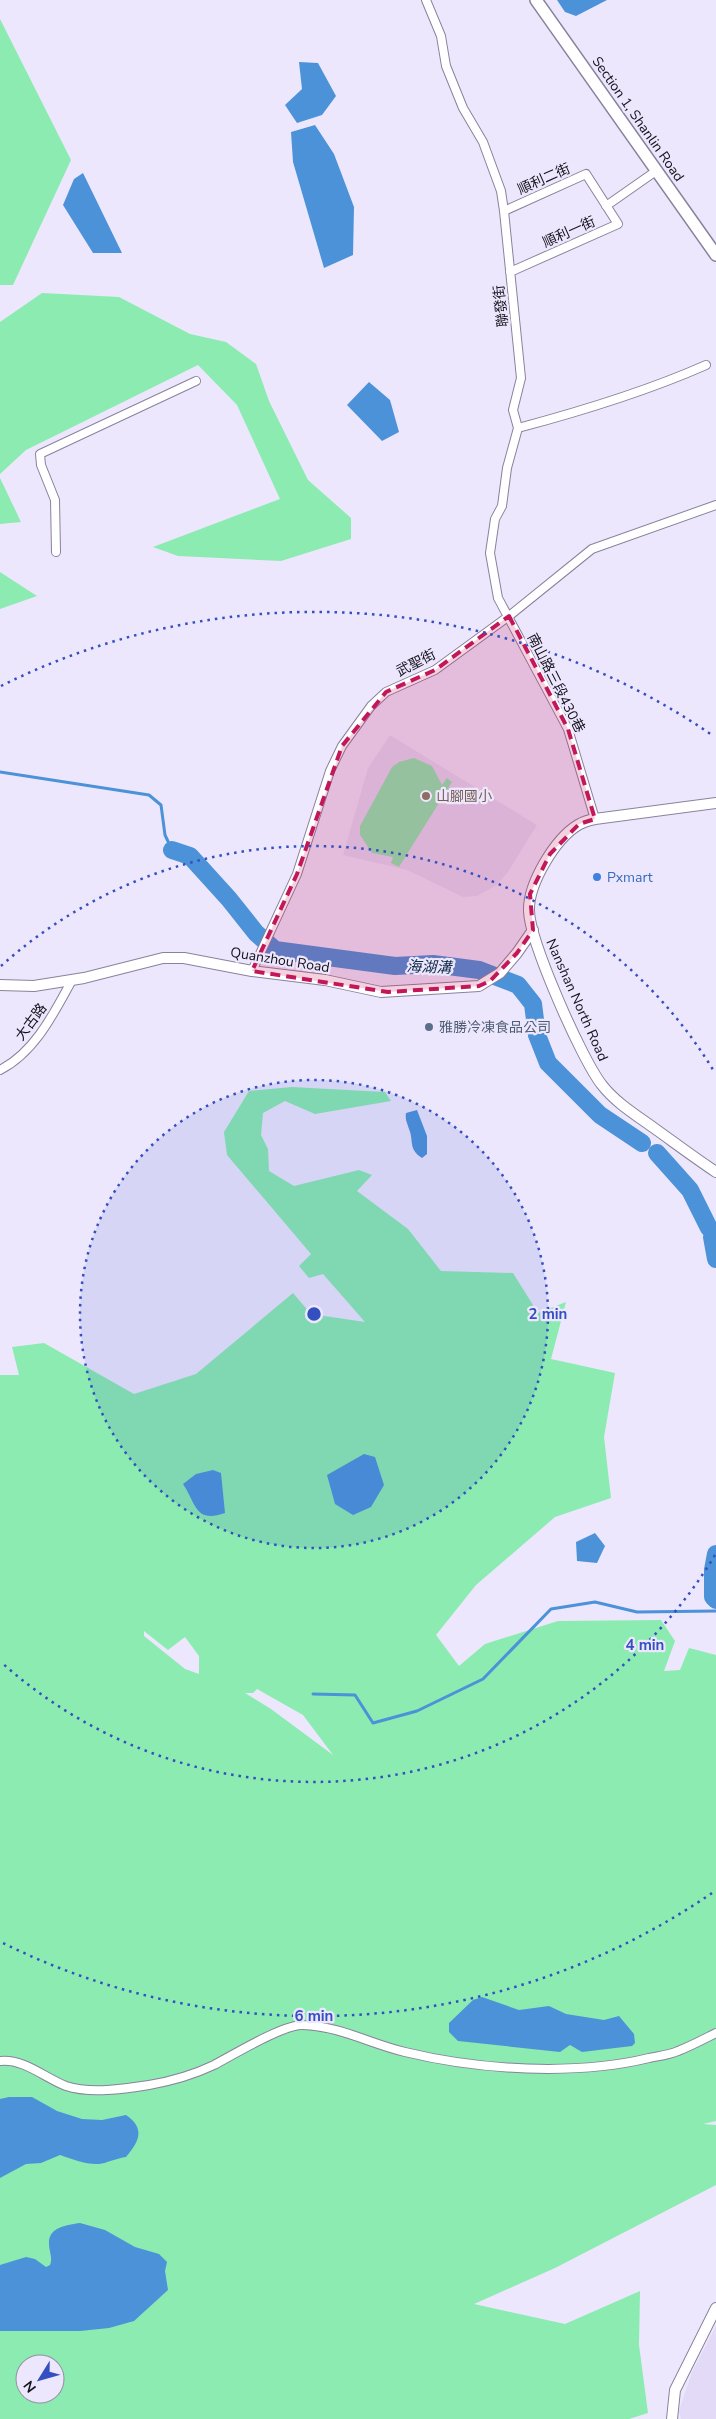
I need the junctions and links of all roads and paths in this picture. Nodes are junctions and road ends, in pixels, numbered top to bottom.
1 (426, 0) edge
2 (536, 0) edge
3 (656, 171) junction
4 (606, 206) junction
5 (504, 211) junction
6 (714, 247) edge
7 (510, 272) junction
8 (706, 365) dead end
9 (196, 381) dead end
10 (518, 428) junction
11 (716, 505) edge
12 (56, 552) dead end
13 (508, 616) junction
14 (716, 803) edge
15 (595, 819) junction
16 (533, 930) junction
17 (252, 971) junction
18 (72, 980) junction
19 (0, 985) edge
20 (0, 1070) edge
21 (716, 1172) edge
22 (716, 2033) edge
23 (0, 2061) edge
24 (716, 2308) edge
25 (672, 2419) edge

1 - 5 street, 聯發街
2 - 3 main road, Section 1, Shanlin Road
3 - 4 street
3 - 6 main road, Section 1, Shanlin Road
4 - 5 street, 順利二街
4 - 7 street, 順利一街
5 - 7 street, 聯發街
7 - 10 street, 聯發街
8 - 10 street
9 - 12 street
10 - 13 street, 聯發街
11 - 13 street, 武聖街
13 - 15 street, 南山路三段430巷
13 - 17 street, 武聖街
14 - 15 street, Nanshan North Road
15 - 16 street, Nanshan North Road
16 - 17 street, Quanzhou Road
16 - 21 street, Nanshan North Road
17 - 18 street, Quanzhou Road
18 - 19 street, Quanzhou Road
18 - 20 street, 大古路
22 - 23 street
24 - 25 street

